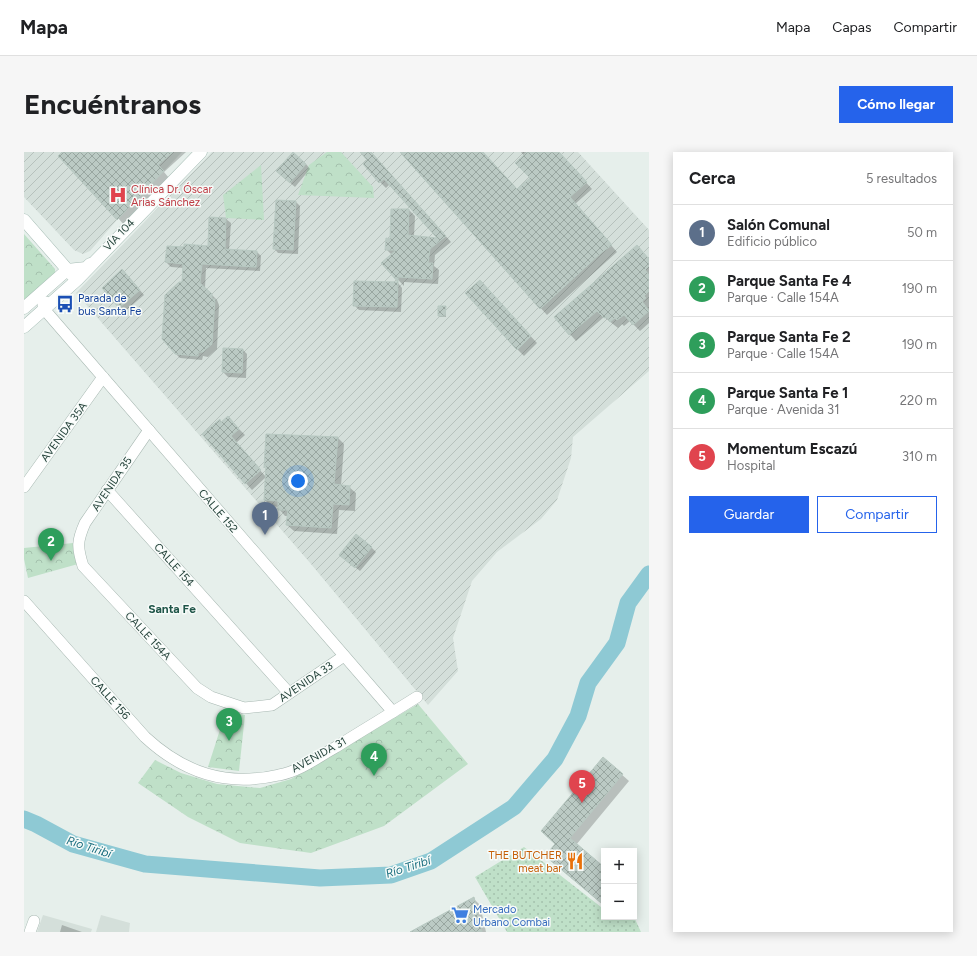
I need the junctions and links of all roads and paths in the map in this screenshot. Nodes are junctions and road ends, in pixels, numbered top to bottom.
1 (196, 152) edge
2 (201, 152) edge
3 (24, 220) edge
4 (73, 276) junction
5 (24, 308) edge
6 (44, 309) junction
7 (24, 327) edge
8 (103, 377) junction
9 (149, 430) junction
10 (24, 486) edge
11 (107, 490) junction
12 (78, 539) joint
13 (24, 601) edge
14 (344, 656) junction
15 (289, 693) junction
16 (416, 697) dead end
17 (244, 708) joint
18 (393, 712) junction
19 (211, 775) joint
20 (34, 921) dead end
21 (30, 932) edge

1 - 4 main road, VÍA 104
2 - 4 main road, VÍA 104
3 - 4 main road
4 - 5 main road, VÍA 104
4 - 6 main road, VÍA 104
6 - 7 main road, VÍA 104
6 - 8 street, CALLE 152
8 - 9 street, CALLE 152
8 - 10 street, AVENIDA 35A
9 - 11 street, AVENIDA 35
9 - 14 street, CALLE 152
11 - 12 street, AVENIDA 35
11 - 15 street, CALLE 154
12 - 17 street, CALLE 154A
13 - 19 street, CALLE 156
14 - 15 street, AVENIDA 33
14 - 18 street, CALLE 152
15 - 17 street, AVENIDA 33
16 - 18 street, AVENIDA 31
18 - 19 street, AVENIDA 31
20 - 21 street

